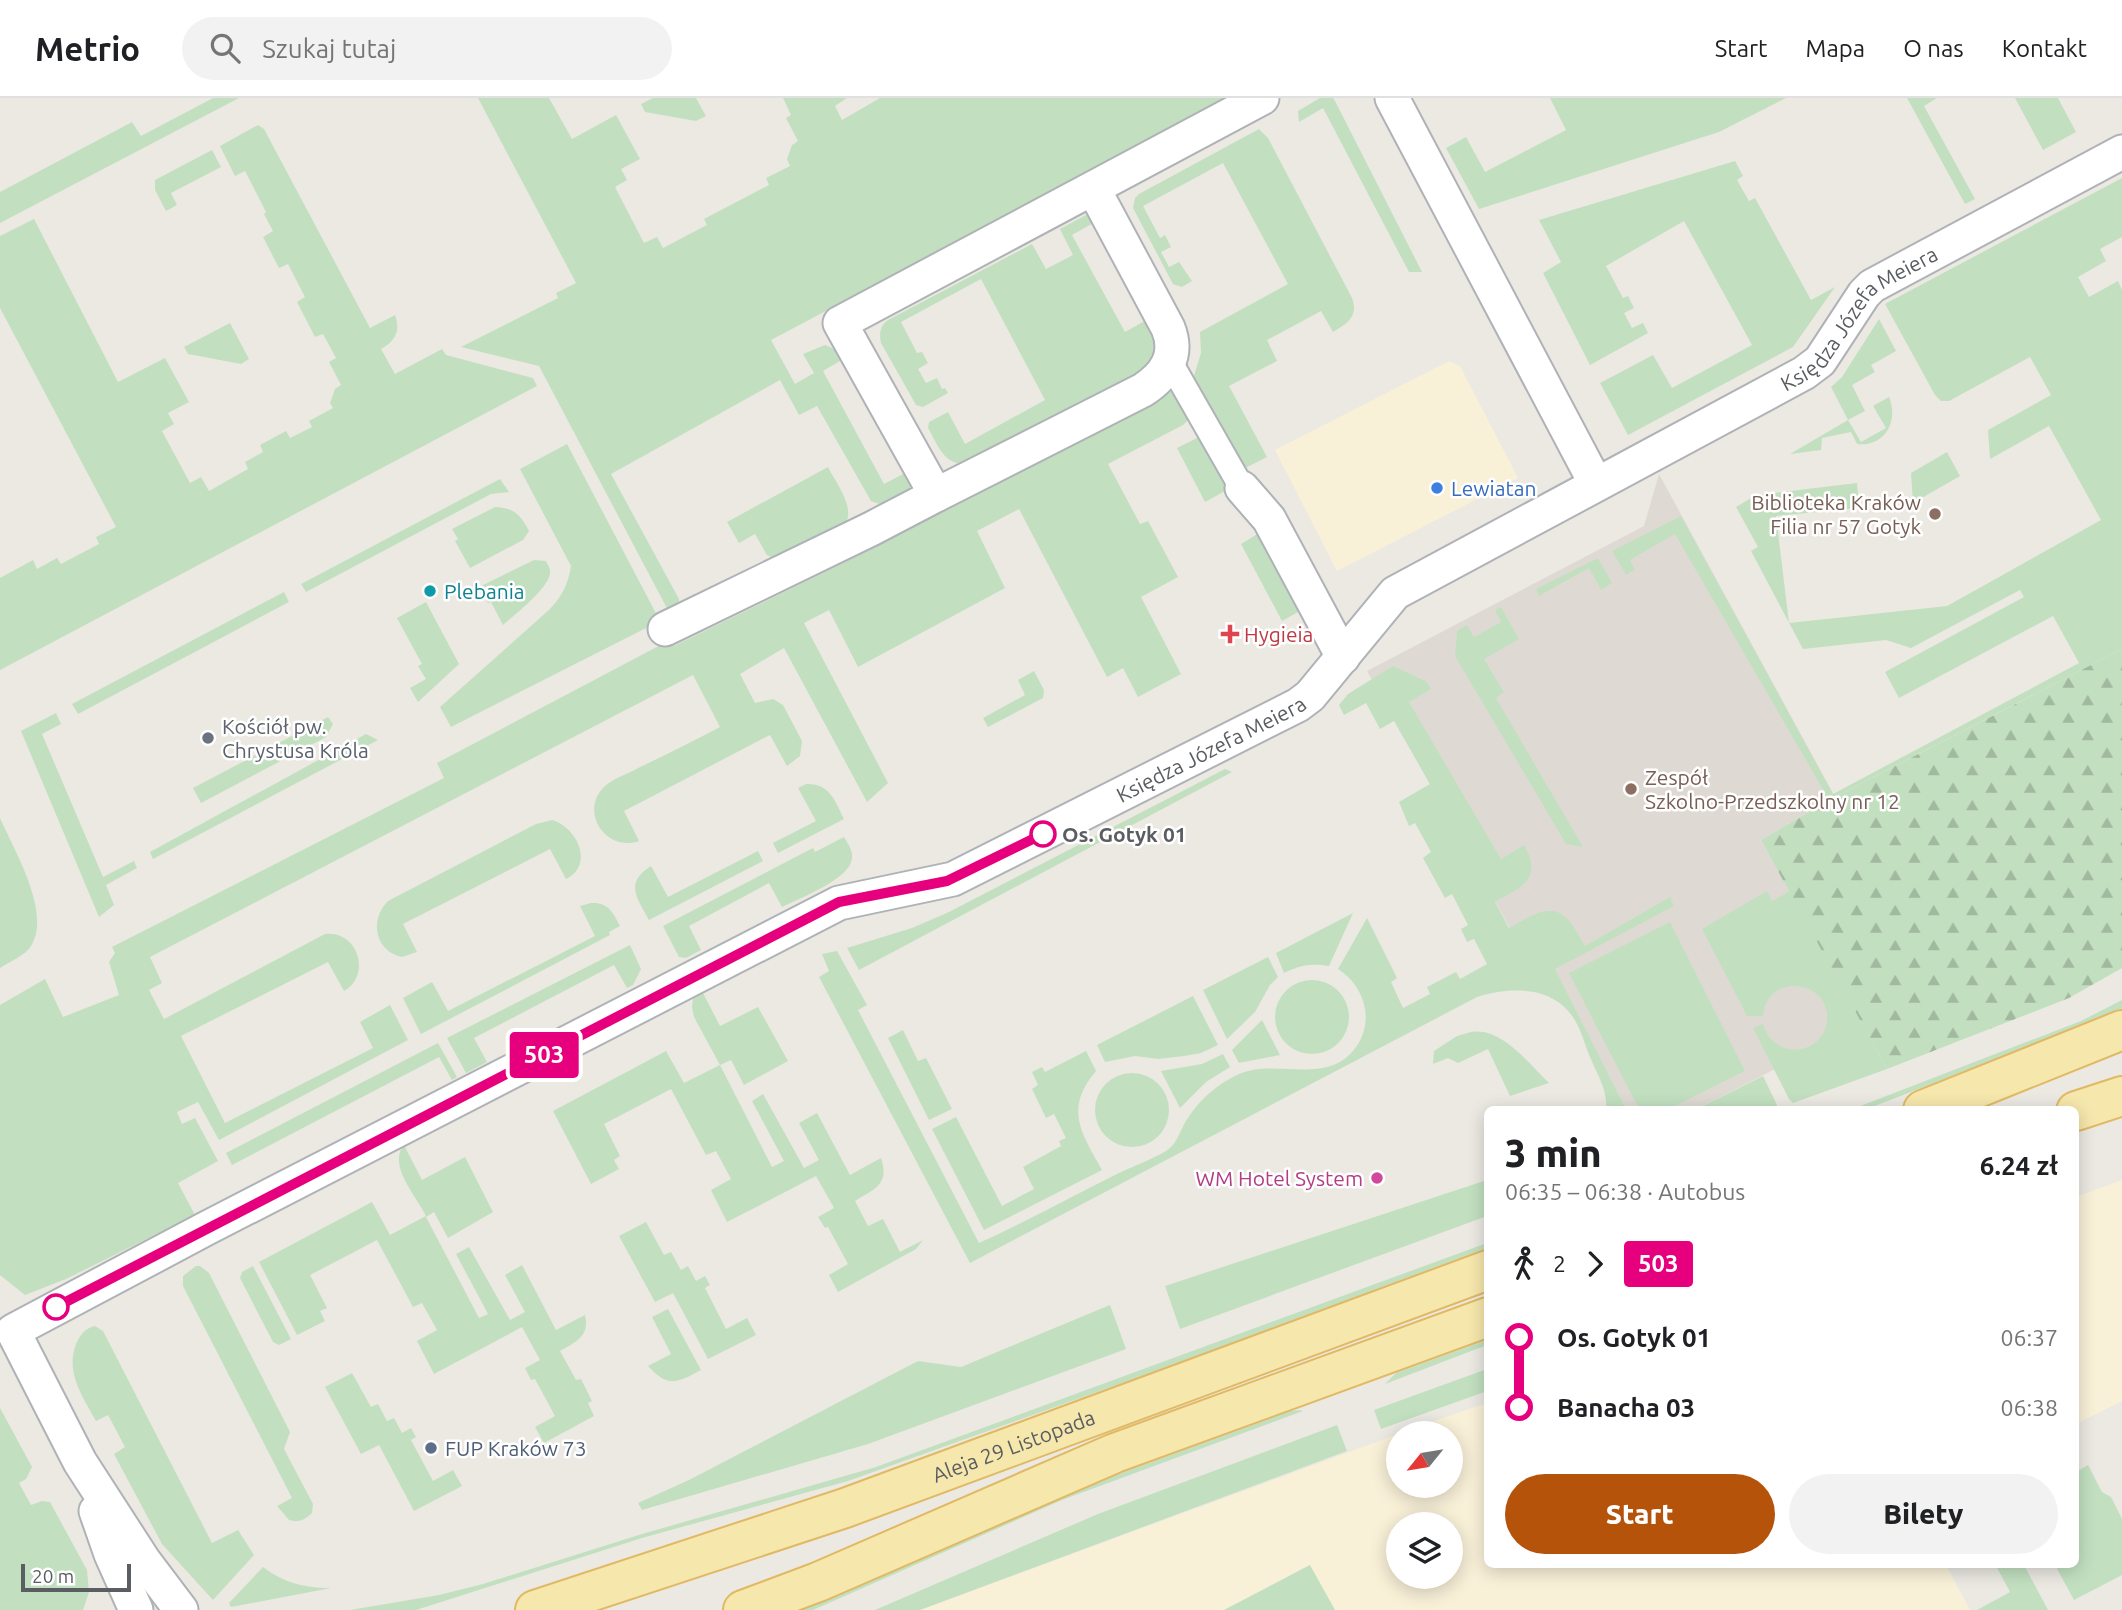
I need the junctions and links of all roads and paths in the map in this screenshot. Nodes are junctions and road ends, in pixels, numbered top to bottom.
1 (1262, 98) edge
2 (1392, 98) edge
3 (2122, 152) edge
4 (1093, 188) junction
5 (1170, 362) junction
6 (1596, 484) junction
7 (1242, 488) joint
8 (936, 495) junction
9 (664, 629) dead end
10 (1343, 657) junction
11 (2122, 1030) edge
12 (2122, 1096) edge
13 (1933, 1106) edge
14 (2079, 1110) edge
15 (1484, 1271) edge
16 (1484, 1318) edge
17 (80, 1462) junction
18 (136, 1610) edge
19 (181, 1610) edge
20 (535, 1610) edge
21 (743, 1610) edge

1 - 4 street
2 - 6 street
3 - 6 street, Księdza Józefa Meiera
4 - 5 street
4 - 8 street
5 - 7 street
5 - 8 street
6 - 10 street, Księdza Józefa Meiera
7 - 10 street
8 - 9 street
10 - 17 street, Księdza Józefa Meiera
11 - 13 main road
12 - 14 main road
15 - 20 main road, Aleja 29 Listopada
16 - 21 main road
17 - 18 street
17 - 19 street

